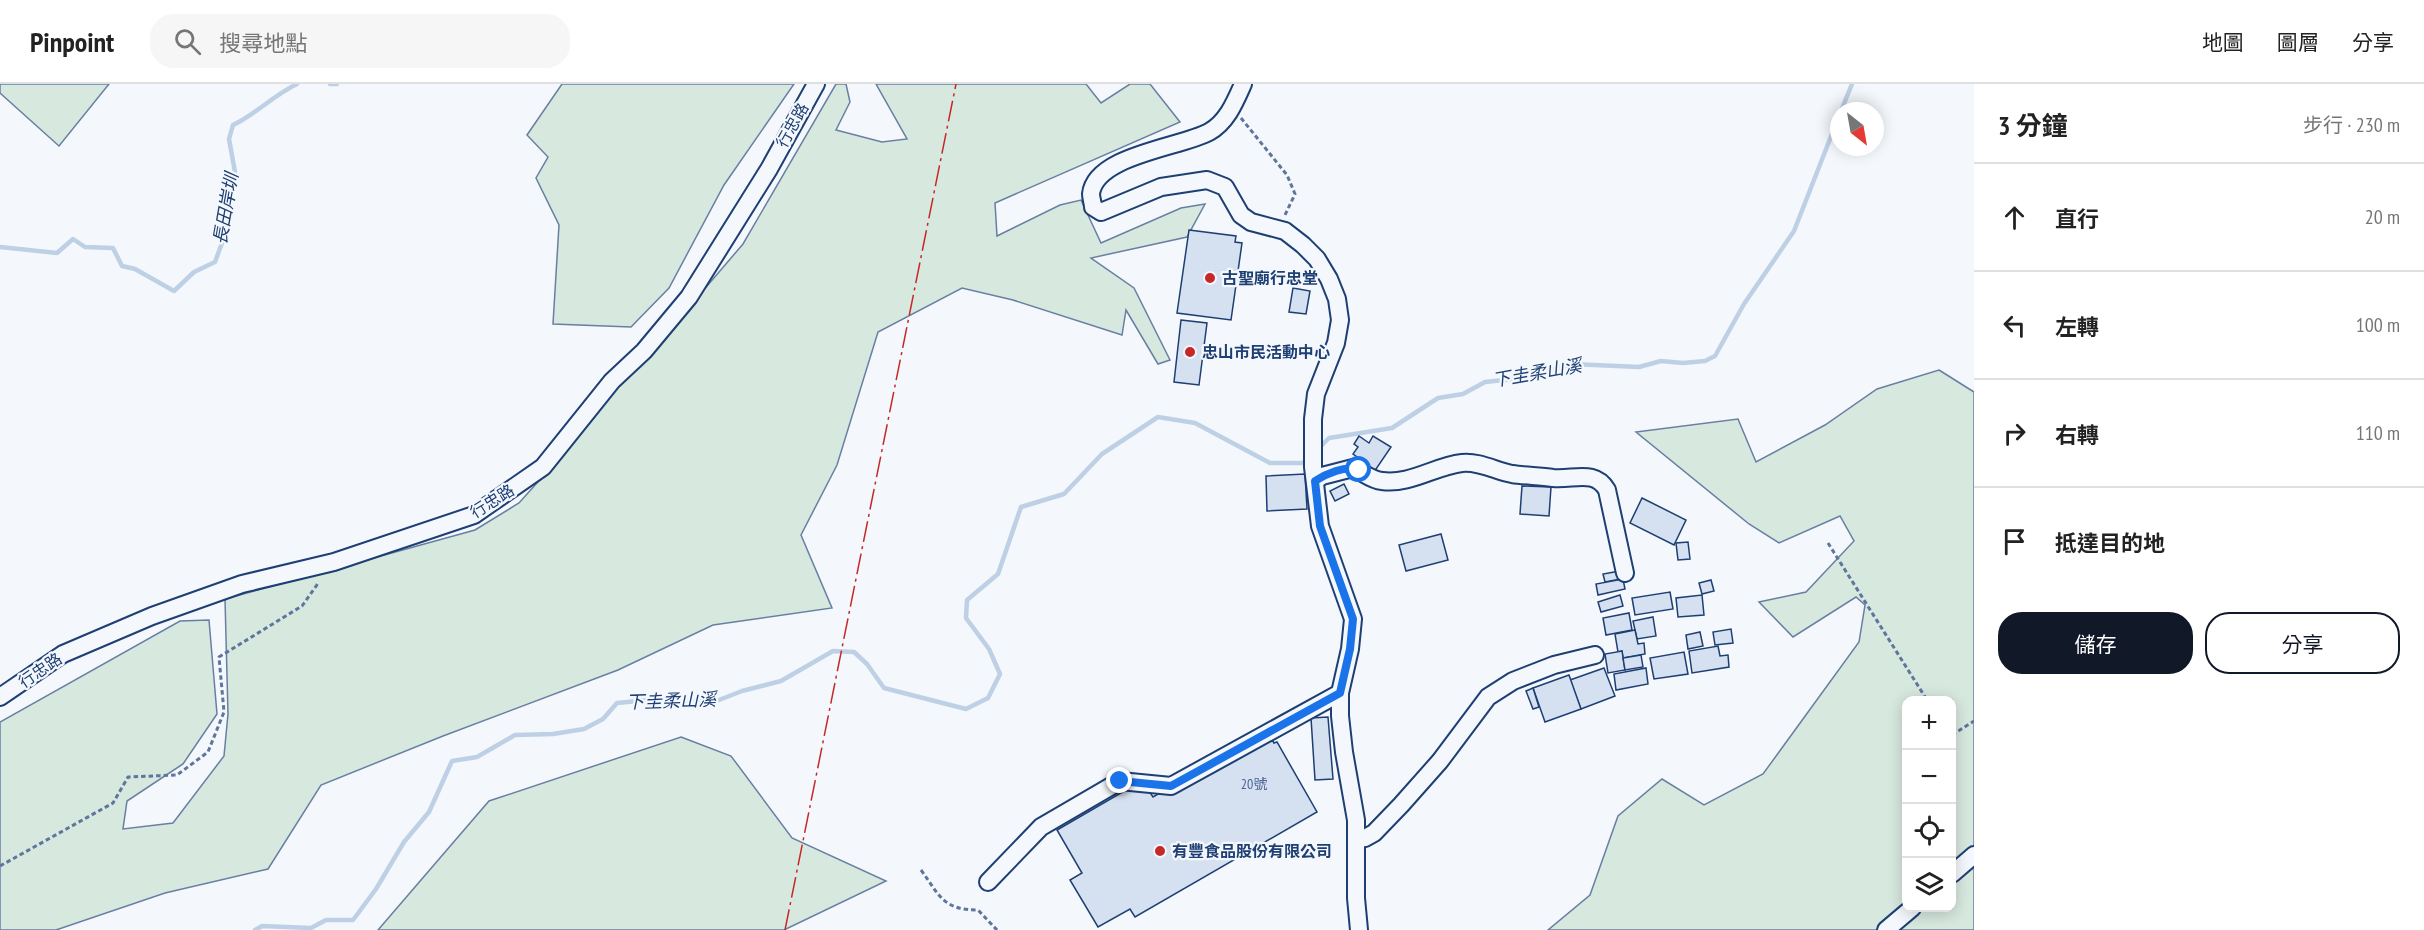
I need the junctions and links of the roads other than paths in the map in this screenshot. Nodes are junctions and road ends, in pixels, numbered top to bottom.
1 (816, 84) edge
2 (1243, 84) edge
3 (1314, 474) junction
4 (1625, 573) dead end
5 (1595, 655) dead end
6 (1340, 693) junction
7 (0, 697) edge
8 (1356, 839) junction
9 (1974, 855) edge
10 (1956, 871) edge
11 (988, 882) dead end
12 (1907, 912) edge
13 (1359, 930) edge
14 (1886, 930) edge

1 - 7 street, 行忠路
2 - 3 street
3 - 4 street
3 - 6 street
5 - 8 street
6 - 8 street
6 - 11 street
8 - 13 street
9 - 10 street
12 - 14 street

